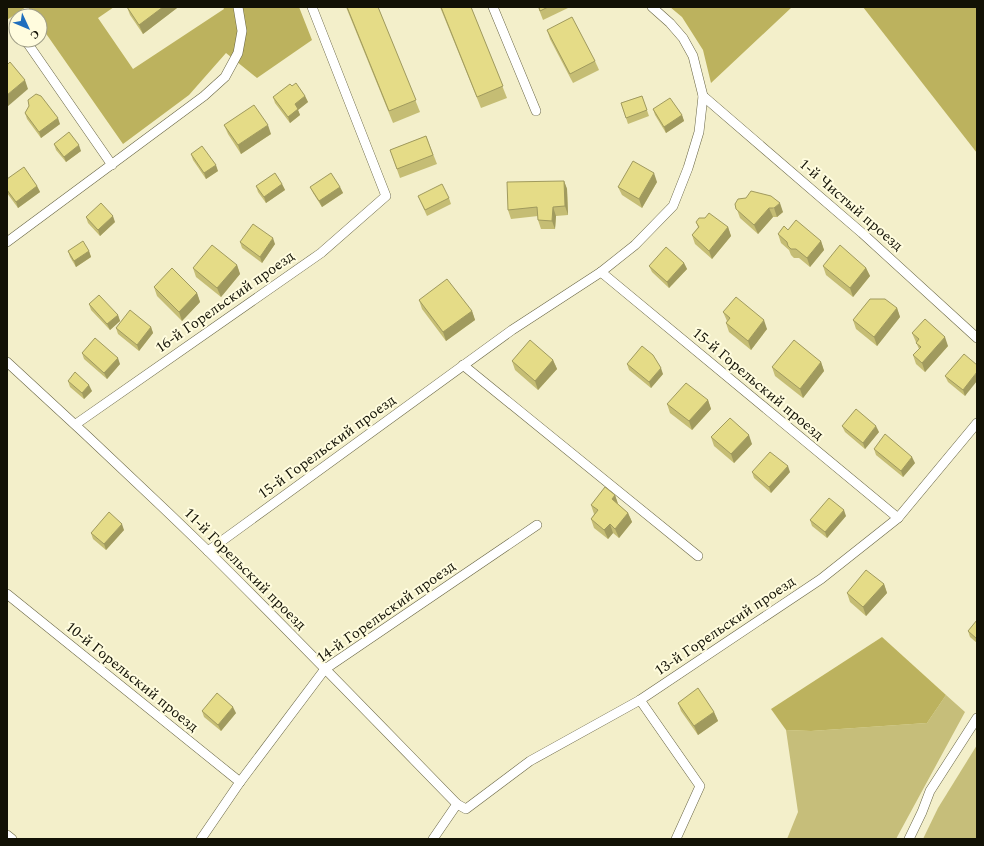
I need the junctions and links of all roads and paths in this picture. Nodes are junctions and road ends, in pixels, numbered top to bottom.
1 (238, 7) edge
2 (312, 7) edge
3 (493, 7) edge
4 (652, 7) edge
5 (31, 48) edge
6 (704, 96) junction
7 (536, 111) dead end
8 (112, 165) junction
9 (7, 242) edge
10 (601, 272) junction
11 (977, 338) edge
12 (7, 362) edge
13 (463, 365) junction
14 (977, 422) edge
15 (76, 424) junction
16 (898, 518) junction
17 (537, 525) dead end
18 (208, 551) junction
19 (698, 556) dead end
20 (7, 594) edge
21 (325, 668) junction
22 (640, 700) junction
23 (977, 718) edge
24 (240, 782) junction
25 (457, 804) junction
26 (7, 835) edge
27 (12, 839) edge
28 (202, 839) edge
29 (433, 839) edge
30 (676, 839) edge
31 (909, 839) edge

1 - 8 street
2 - 15 street, 16-й Горельский проезд
3 - 7 street
4 - 6 street, 15-й Горельский проезд
5 - 8 street
6 - 10 street, 15-й Горельский проезд
6 - 11 street, 1-й Чистый проезд
8 - 9 street
10 - 13 street, 15-й Горельский проезд
10 - 16 street, 15-й Горельский проезд
12 - 15 street, 11-й Горельский проезд
13 - 18 street, 15-й Горельский проезд
13 - 19 street
14 - 16 street, 13-й Горельский проезд
15 - 18 street, 11-й Горельский проезд
16 - 22 street, 13-й Горельский проезд
17 - 21 street, 14-й Горельский проезд
18 - 21 street, 11-й Горельский проезд
20 - 24 street, 10-й Горельский проезд
21 - 24 street, 14-й Горельский проезд
21 - 25 street, 11-й Горельский проезд
22 - 25 street, 13-й Горельский проезд
22 - 30 street
23 - 31 street
24 - 28 street, 14-й Горельский проезд
25 - 29 street
26 - 27 street

